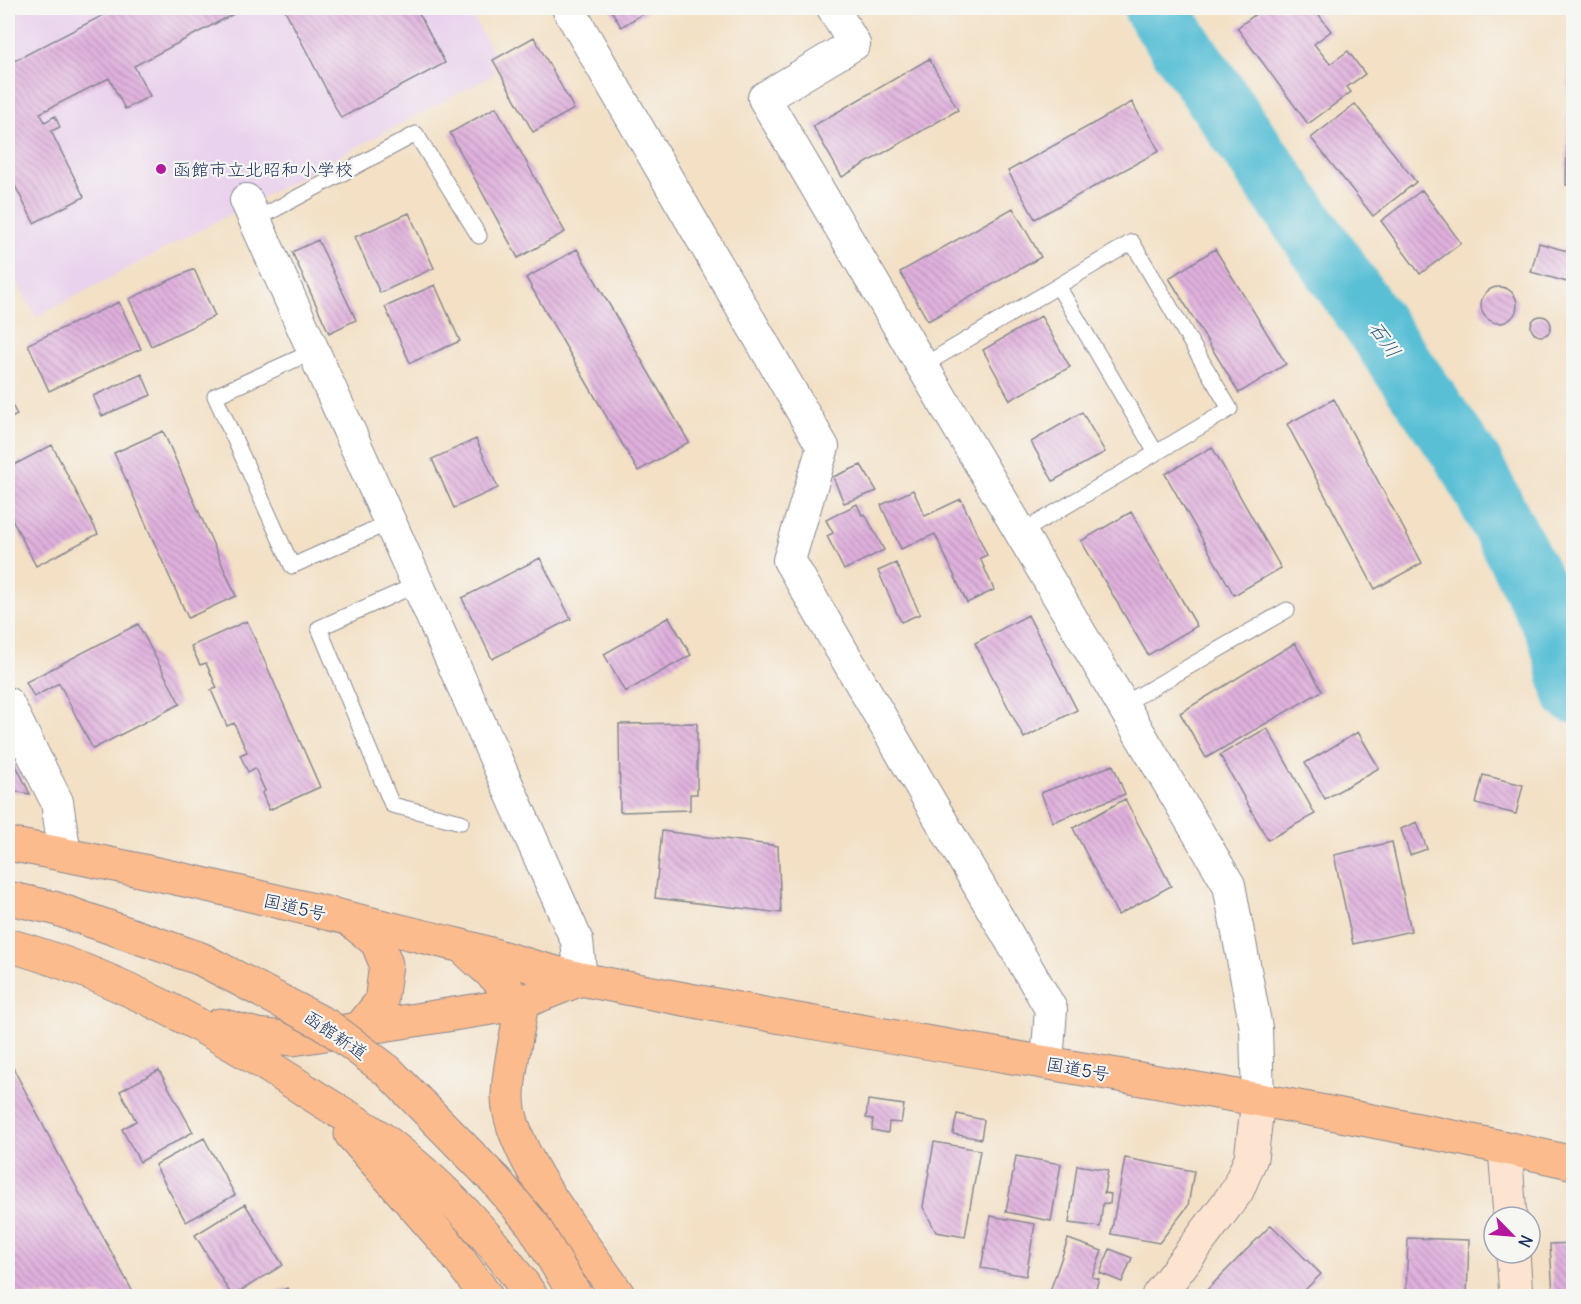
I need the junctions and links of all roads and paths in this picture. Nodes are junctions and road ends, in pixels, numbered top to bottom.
1 (568, 8) edge
2 (833, 8) edge
3 (251, 210) joint
4 (479, 236) dead end
5 (1058, 286) junction
6 (314, 351) junction
7 (924, 365) junction
8 (1156, 453) junction
9 (390, 522) junction
10 (1022, 532) junction
11 (418, 584) junction
12 (1287, 610) dead end
13 (8, 704) edge
14 (1124, 704) junction
15 (460, 822) dead end
16 (8, 844) edge
17 (65, 855) junction
18 (8, 898) edge
19 (348, 919) junction
20 (8, 945) edge
21 (461, 946) junction
22 (581, 979) junction
23 (518, 1004) junction
24 (175, 1012) junction
25 (361, 1027) junction
26 (1047, 1064) junction
27 (319, 1100) junction
28 (1258, 1101) junction
29 (1505, 1148) junction
30 (1574, 1163) edge
31 (1509, 1205) edge
32 (1514, 1265) edge
33 (486, 1296) edge
34 (531, 1296) edge
35 (576, 1296) edge
36 (619, 1296) edge
37 (1158, 1296) edge
38 (1516, 1296) edge

1 - 26 street
2 - 7 street
3 - 4 lane
3 - 6 street
5 - 7 lane
5 - 8 lane
5 - 8 lane
6 - 9 street
6 - 9 lane
7 - 10 street
8 - 10 lane
9 - 11 street
10 - 14 street
11 - 15 lane
11 - 22 street
12 - 14 lane
13 - 17 street
14 - 28 street
16 - 17 highway, 国道5号
17 - 19 highway, 国道5号
18 - 35 highway, 函館新道, bridge
19 - 21 highway, 国道5号
19 - 25 highway
20 - 24 highway
21 - 22 highway, 国道5号
21 - 23 highway
22 - 23 highway
22 - 26 highway, 国道5号
23 - 25 highway
23 - 36 highway
24 - 25 highway
24 - 27 highway
26 - 28 highway, 国道5号
27 - 33 highway
27 - 34 highway
28 - 29 highway, 国道5号
28 - 37 street
29 - 30 highway, 国道5号
29 - 31 street
32 - 38 street

